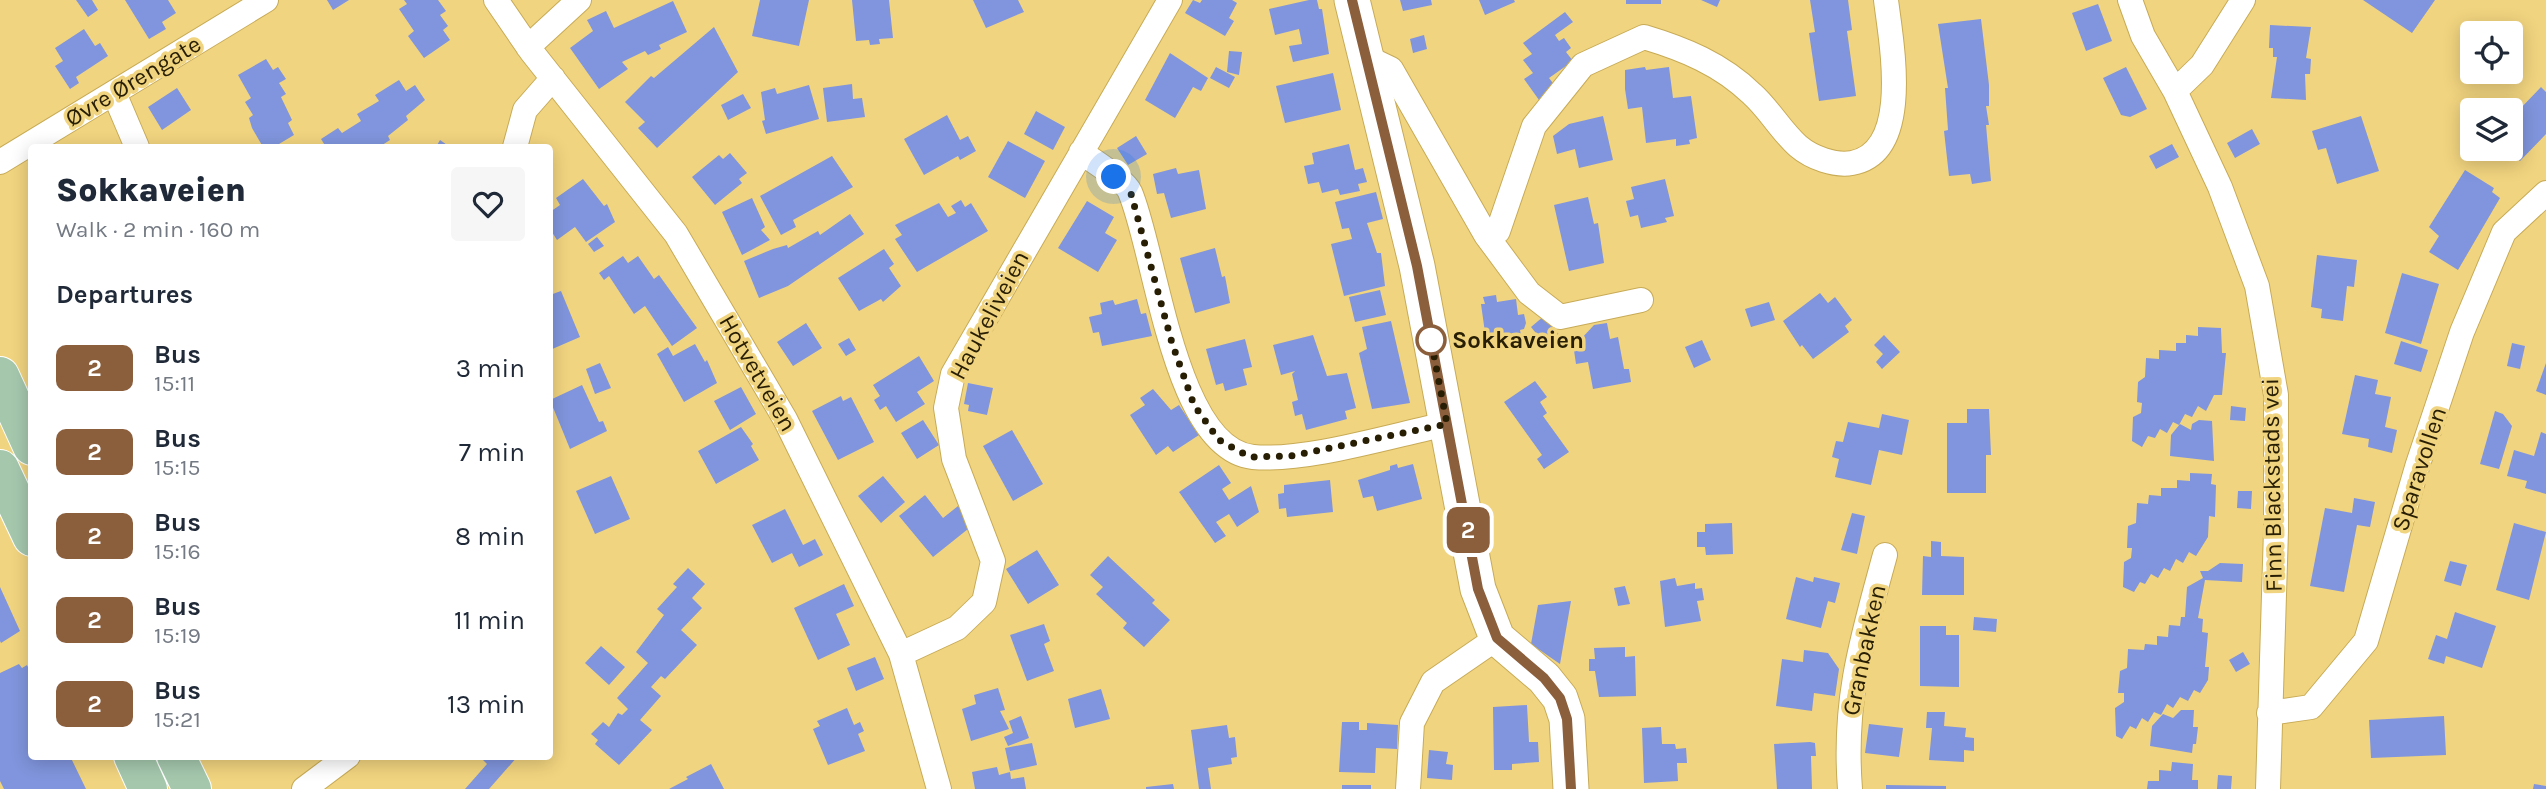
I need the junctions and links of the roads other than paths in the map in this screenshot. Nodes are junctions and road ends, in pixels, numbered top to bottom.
1 (266, 0) edge
2 (496, 0) edge
3 (579, 0) edge
4 (1170, 0) edge
5 (1352, 0) edge
6 (1886, 0) edge
7 (2130, 0) edge
8 (2243, 0) edge
9 (528, 47) junction
10 (1366, 57) junction
11 (553, 78) junction
12 (2175, 91) junction
13 (114, 93) junction
14 (1087, 142) junction
15 (30, 144) edge
16 (136, 144) edge
17 (517, 144) edge
18 (28, 145) edge
19 (0, 162) edge
20 (2546, 193) edge
21 (1486, 235) junction
22 (1641, 300) dead end
23 (0, 376) edge
24 (1447, 424) junction
25 (28, 437) edge
26 (0, 469) edge
27 (28, 528) edge
28 (1885, 555) dead end
29 (1497, 638) junction
30 (901, 654) junction
31 (2269, 713) junction
32 (135, 760) edge
33 (178, 760) edge
34 (343, 760) edge
35 (148, 789) edge
36 (192, 789) edge
37 (304, 789) edge
38 (939, 789) edge
39 (1408, 789) edge
40 (1571, 789) edge
41 (1850, 789) edge
42 (2268, 789) edge

1 - 13 street, Øvre Ørengate
2 - 9 street, Hotvetveien
3 - 9 street
4 - 14 street, Haukeliveien
5 - 10 main road
6 - 21 street
7 - 12 street, Finn Blackstads vei
8 - 12 street
9 - 11 street, Hotvetveien
10 - 21 street
10 - 24 main road
11 - 17 street
11 - 30 street, Hotvetveien
12 - 31 street, Finn Blackstads vei
13 - 15 street, Øvre Ørengate
13 - 16 street
14 - 24 street
14 - 30 street, Haukeliveien
18 - 19 street, Øvre Ørengate
20 - 31 street, Sparavollen
21 - 22 street
23 - 25 main road
24 - 29 main road
26 - 27 main road
28 - 41 street, Granbakken
29 - 39 street
29 - 40 main road
30 - 38 street, Hotvetveien
31 - 42 street, Finn Blackstads vei
32 - 35 main road
33 - 36 main road
34 - 37 street

